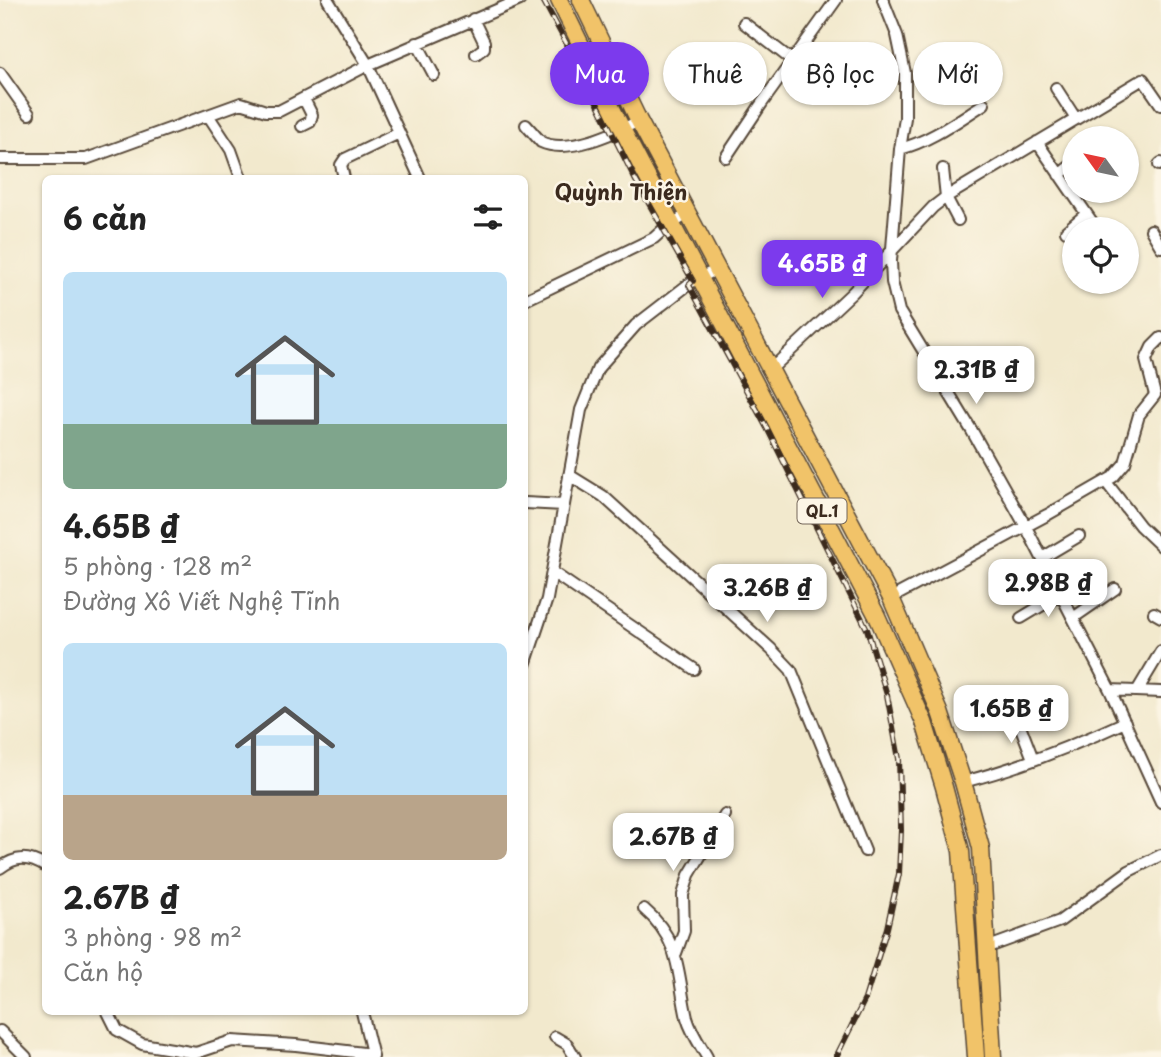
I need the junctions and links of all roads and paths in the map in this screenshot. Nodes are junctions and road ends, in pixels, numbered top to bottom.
1 (328, 0) edge
2 (520, 0) edge
3 (559, 0) edge
4 (582, 0) edge
5 (836, 0) edge
6 (883, 0) edge
7 (507, 3) edge
8 (473, 19) junction
9 (744, 23) dead end
10 (806, 42) edge
11 (417, 43) junction
12 (781, 52) edge
13 (476, 54) dead end
14 (368, 65) junction
15 (0, 73) edge
16 (434, 75) dead end
17 (781, 77) edge
18 (1056, 88) dead end
19 (303, 99) junction
20 (982, 105) edge
21 (1161, 105) edge
22 (29, 114) dead end
23 (208, 115) junction
24 (1076, 119) junction
25 (639, 121) junction
26 (526, 125) dead end
27 (302, 126) dead end
28 (622, 129) junction
29 (399, 133) junction
30 (1037, 142) junction
31 (900, 149) junction
32 (726, 157) dead end
33 (0, 159) edge
34 (943, 169) dead end
35 (1062, 173) edge
36 (240, 175) edge
37 (343, 175) edge
38 (418, 175) edge
39 (1059, 175) junction
40 (946, 197) junction
41 (1086, 214) junction
42 (688, 215) junction
43 (1082, 217) edge
44 (1088, 217) edge
45 (958, 220) dead end
46 (672, 223) junction
47 (1151, 230) dead end
48 (1161, 247) edge
49 (892, 250) junction
50 (716, 270) junction
51 (700, 277) junction
52 (528, 299) edge
53 (1161, 338) edge
54 (770, 370) junction
55 (569, 475) junction
56 (1106, 482) junction
57 (528, 503) edge
58 (564, 505) junction
59 (1025, 525) junction
60 (1079, 537) dead end
61 (1161, 547) edge
62 (1042, 558) junction
63 (552, 572) junction
64 (1115, 589) dead end
65 (1061, 594) junction
66 (891, 597) junction
67 (1021, 618) dead end
68 (1073, 618) junction
69 (1161, 651) edge
70 (528, 656) edge
71 (694, 669) dead end
72 (1110, 690) junction
73 (1137, 691) junction
74 (1161, 692) edge
75 (1018, 720) dead end
76 (1125, 722) junction
77 (1033, 759) junction
78 (963, 782) junction
79 (1161, 802) edge
80 (725, 815) dead end
81 (866, 850) dead end
82 (1161, 855) edge
83 (42, 865) edge
84 (0, 868) edge
85 (645, 909) dead end
86 (986, 948) junction
87 (676, 953) junction
88 (110, 1015) edge
89 (363, 1015) edge
90 (0, 1031) edge
91 (555, 1037) dead end
92 (372, 1055) edge
93 (26, 1057) edge
94 (575, 1057) edge
95 (707, 1057) edge
96 (976, 1057) edge
97 (993, 1057) edge

1 - 14 street
2 - 7 street
3 - 28 highway, QL.1
4 - 25 highway, QL.1
5 - 10 street
6 - 31 street
7 - 8 street
8 - 11 street
8 - 13 street
9 - 12 street
11 - 14 street
11 - 16 street
14 - 19 street
14 - 29 street
15 - 22 street
17 - 32 street
18 - 24 street
19 - 23 street
19 - 27 street
20 - 31 street
21 - 24 street
23 - 33 street
23 - 36 street
24 - 30 street
25 - 28 street
25 - 42 highway, QL.1
26 - 28 street
28 - 46 highway, QL.1
29 - 37 street
29 - 38 street
30 - 39 street
30 - 40 street
31 - 49 street
34 - 40 street
35 - 39 street
39 - 41 street
40 - 45 street
40 - 49 street
41 - 43 street
41 - 44 street
42 - 46 street
42 - 50 highway, QL.1
46 - 51 highway, QL.1
46 - 52 street
47 - 48 street
49 - 54 street
49 - 59 street
50 - 51 street
50 - 54 highway, QL.1
51 - 55 street
51 - 96 highway, QL.1
53 - 56 street
54 - 66 highway, QL.1
55 - 58 street
55 - 81 street
56 - 59 street
56 - 61 street
57 - 58 street
58 - 63 street
59 - 62 street
59 - 66 street
60 - 62 street
62 - 65 street
63 - 70 street
63 - 71 street
64 - 68 street
65 - 67 street
65 - 68 street
66 - 78 highway, QL.1
68 - 72 street
69 - 73 street
72 - 73 street
72 - 76 street
73 - 74 street
75 - 77 street
76 - 77 street
76 - 79 street
77 - 78 street
78 - 86 highway, QL.1
80 - 87 street
82 - 86 street
83 - 84 street
85 - 87 street
86 - 97 highway, QL.1
87 - 95 street
88 - 92 street
89 - 92 street
90 - 93 street
91 - 94 street

